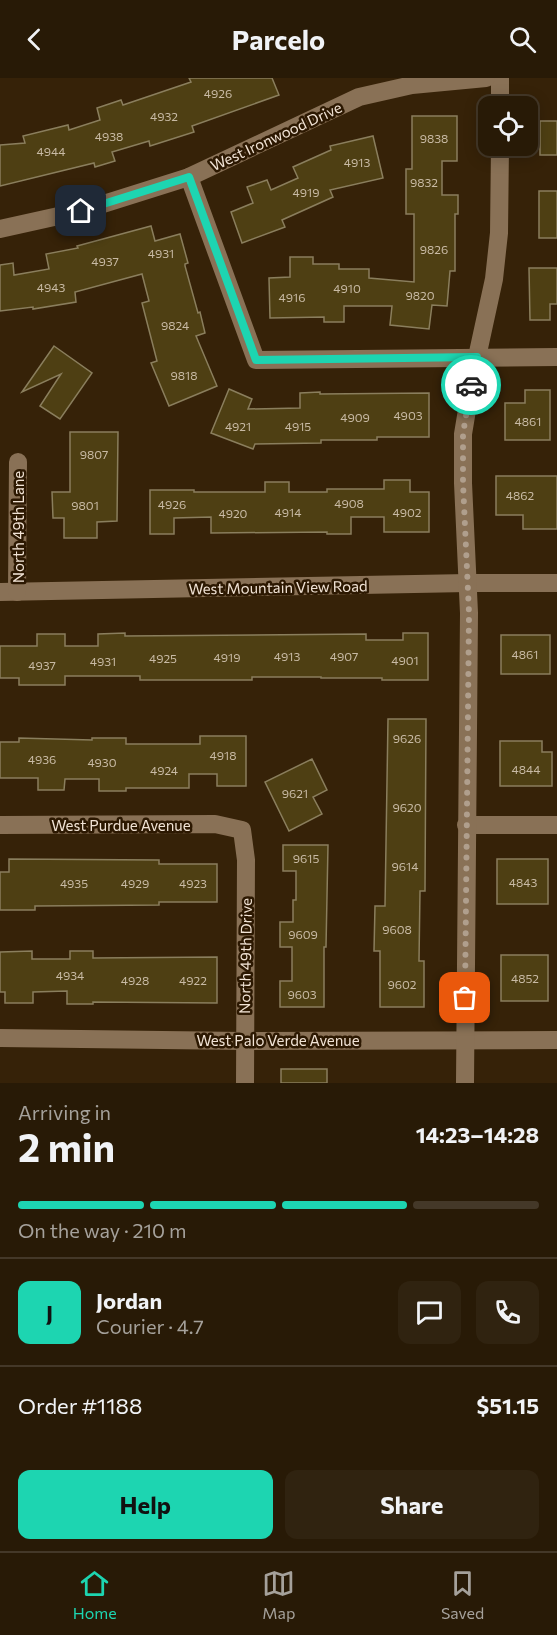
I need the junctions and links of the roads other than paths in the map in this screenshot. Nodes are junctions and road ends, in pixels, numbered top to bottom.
1 (486, 78) edge
2 (500, 78) edge
3 (500, 96) edge
4 (500, 156) edge
5 (189, 177) junction
6 (0, 229) edge
7 (477, 357) junction
8 (557, 357) edge
9 (18, 462) dead end
10 (468, 583) junction
11 (557, 583) edge
12 (9, 592) edge
13 (0, 825) edge
14 (466, 825) junction
15 (557, 825) edge
16 (242, 830) joint
17 (0, 1038) edge
18 (557, 1040) edge
19 (244, 1041) junction
20 (465, 1041) junction
21 (245, 1083) edge
22 (465, 1083) edge

1 - 5 street, West Ironwood Drive
2 - 3 street
4 - 7 street
5 - 6 street, West Ironwood Drive
5 - 7 street
7 - 8 street
7 - 10 street
9 - 12 street, North 49th Lane
10 - 11 street, West Mountain View Road
10 - 12 street, West Mountain View Road
10 - 14 street
13 - 16 street, West Purdue Avenue
14 - 15 street
14 - 20 street
16 - 19 street, North 49th Drive
17 - 19 street, West Palo Verde Avenue
18 - 20 street, West Palo Verde Avenue
19 - 20 street, West Palo Verde Avenue
19 - 21 street, North 49th Drive
20 - 22 street

